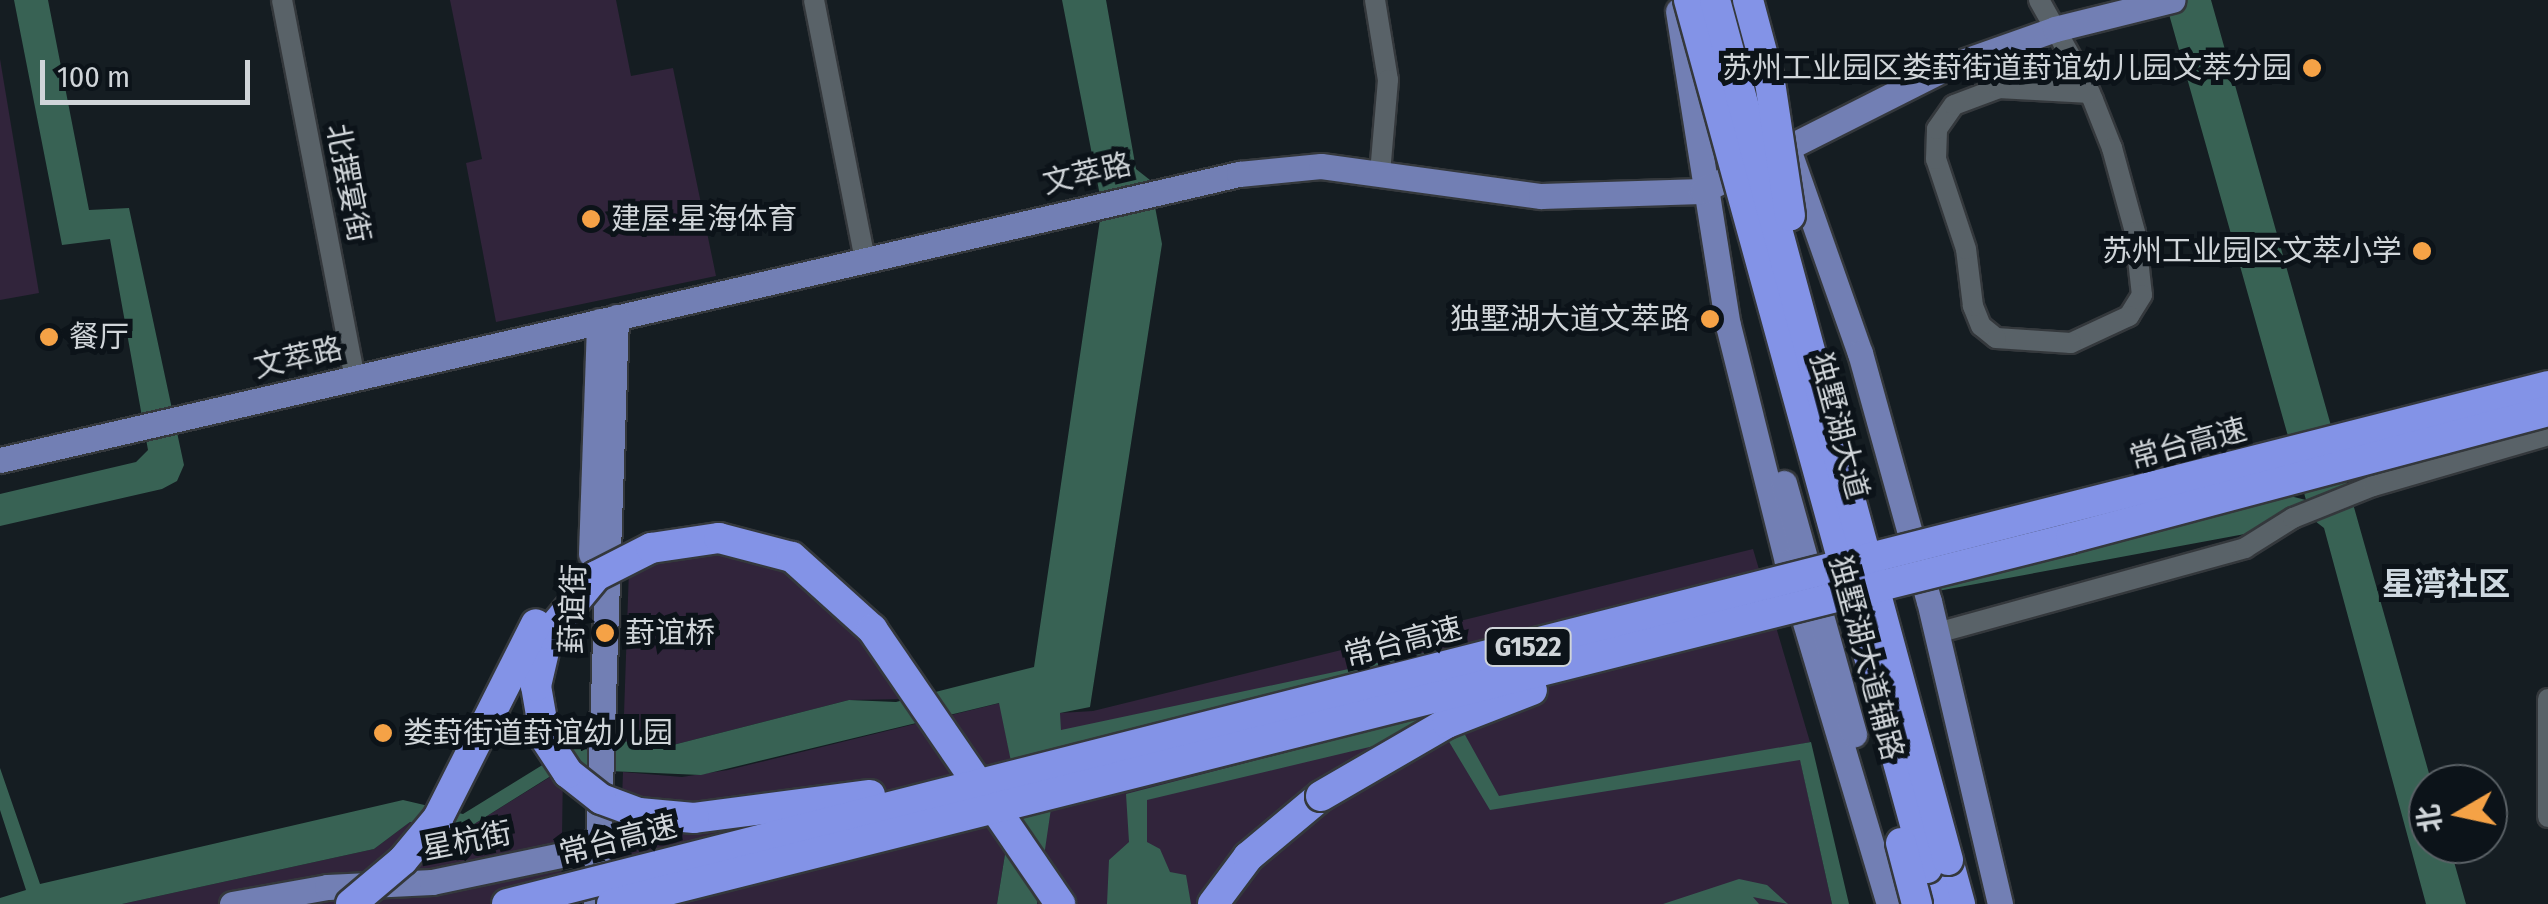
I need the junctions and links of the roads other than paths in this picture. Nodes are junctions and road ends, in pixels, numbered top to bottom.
1 (282, 0) edge
2 (814, 0) edge
3 (1374, 0) edge
4 (1675, 0) edge
5 (1689, 0) edge
6 (1715, 0) edge
7 (1734, 0) edge
8 (1748, 0) edge
9 (2039, 0) edge
10 (2165, 2) edge
11 (2055, 29) junction
12 (1691, 72) junction
13 (2090, 93) junction
14 (1722, 122) junction
15 (1786, 144) junction
16 (1380, 174) junction
17 (1702, 191) junction
18 (865, 259) junction
19 (608, 319) junction
20 (1804, 332) junction
21 (355, 378) junction
22 (2548, 386) edge
23 (2548, 411) edge
24 (2548, 434) edge
25 (0, 460) edge
26 (2071, 538) junction
27 (1921, 603) junction
28 (1937, 633) junction
29 (2548, 700) edge
30 (1202, 728) junction
31 (2548, 817) edge
32 (586, 858) junction
33 (1937, 864) junction
34 (1999, 902) edge
35 (232, 904) edge
36 (305, 904) edge
37 (351, 904) edge
38 (506, 904) edge
39 (578, 904) edge
40 (596, 904) edge
41 (612, 904) edge
42 (1060, 904) edge
43 (1072, 904) edge
44 (1213, 904) edge
45 (1890, 904) edge
46 (1917, 904) edge
47 (1936, 904) edge
48 (1960, 904) edge

1 - 21 street, 北摆宴街
2 - 18 street
3 - 16 street
4 - 12 main road, 独墅湖大道辅路
5 - 14 highway, 独墅湖大道, bridge
6 - 20 highway, 独墅湖大道, bridge
7 - 15 main road, 独墅湖大道辅路
8 - 20 highway, bridge
9 - 11 street
10 - 11 main road, 文萃路
11 - 13 street
11 - 15 main road, 文萃路
12 - 15 main road
12 - 17 main road, 独墅湖大道辅路
13 - 13 street
14 - 33 highway, 独墅湖大道, bridge
14 - 46 highway, bridge
15 - 17 main road, 文萃路
15 - 27 main road, 独墅湖大道辅路
16 - 17 main road, 文萃路
16 - 18 main road, 文萃路
17 - 45 main road, 独墅湖大道辅路, bridge
18 - 19 main road, 文萃路
19 - 21 main road, 文萃路
19 - 32 main road, 葑谊街
20 - 33 highway, 独墅湖大道, bridge
21 - 25 main road, 文萃路
22 - 30 highway, 常台高速 / G1522, bridge
23 - 26 highway, 常台高速 / G1522, bridge
24 - 28 street
26 - 41 highway, 常台高速 / G1522, bridge
26 - 44 highway, bridge
27 - 28 main road, 独墅湖大道辅路
27 - 34 main road, 独墅湖大道辅路
28 - 34 main road, 独墅湖大道辅路
29 - 31 street
30 - 38 highway, 常台高速 / G1522, bridge
30 - 42 highway, bridge
32 - 35 main road, 星杭街
32 - 36 main road, 星杭街
32 - 39 main road, 葑谊街
32 - 40 main road, 葑谊街
33 - 47 highway
33 - 48 highway
37 - 43 highway, bridge

